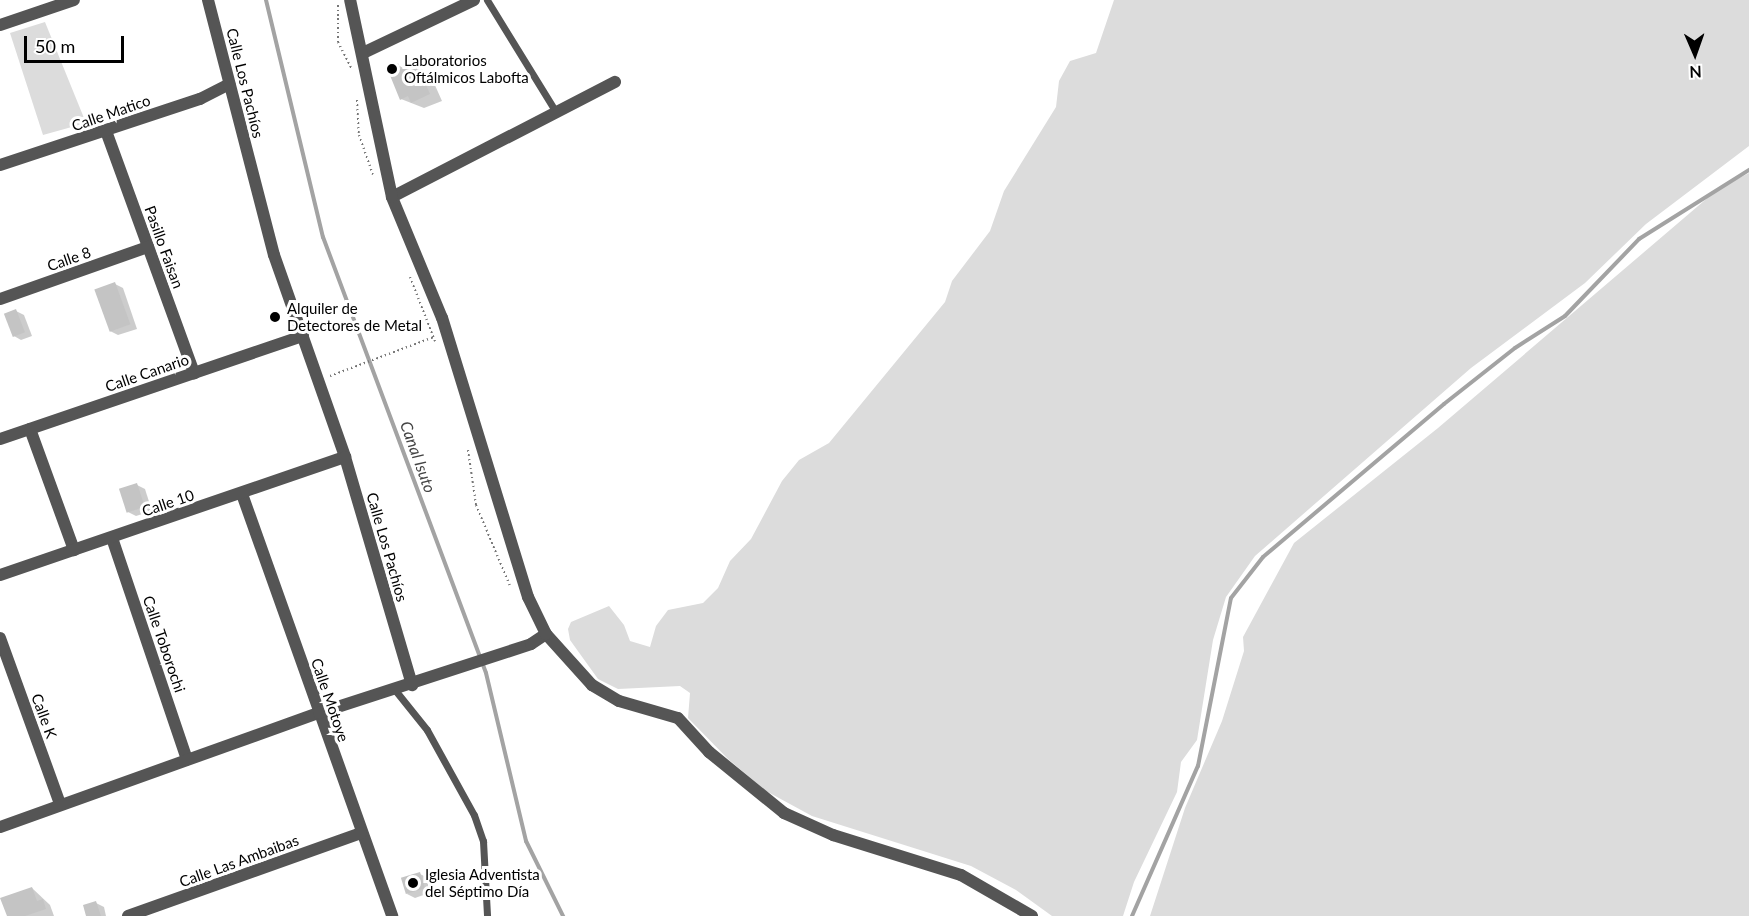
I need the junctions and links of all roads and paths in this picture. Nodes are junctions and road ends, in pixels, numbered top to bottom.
1 (74, 0) edge
2 (208, 0) edge
3 (338, 0) edge
4 (350, 0) edge
5 (474, 0) edge
6 (487, 0) edge
7 (55, 3) edge
8 (0, 25) edge
9 (363, 53) junction
10 (354, 74) dead end
11 (615, 82) dead end
12 (229, 84) junction
13 (357, 92) dead end
14 (556, 112) junction
15 (106, 131) junction
16 (0, 165) edge
17 (374, 178) dead end
18 (392, 197) junction
19 (148, 247) junction
20 (410, 277) dead end
21 (0, 299) edge
22 (447, 333) junction
23 (303, 336) junction
24 (433, 337) junction
25 (436, 345) dead end
26 (194, 373) junction
27 (319, 380) junction
28 (30, 429) junction
29 (0, 439) edge
30 (468, 444) dead end
31 (345, 457) junction
32 (242, 494) junction
33 (112, 538) junction
34 (74, 550) junction
35 (0, 575) edge
36 (514, 593) dead end
37 (546, 634) junction
38 (0, 638) edge
39 (412, 685) junction
40 (396, 690) junction
41 (319, 713) junction
42 (187, 760) junction
43 (60, 804) junction
44 (0, 827) edge
45 (361, 833) junction
46 (128, 916) edge
47 (392, 916) edge
48 (487, 916) edge
49 (1032, 916) edge

1 - 7 street
2 - 12 street, Calle Los Pachíos
3 - 10 path
4 - 9 street
5 - 9 street
6 - 14 lane
7 - 8 street
9 - 18 street
11 - 14 street
12 - 15 street, Calle Matico
12 - 23 street, Calle Los Pachíos
13 - 17 path
14 - 18 street
15 - 16 street, Calle Matico
15 - 19 street, Pasillo Faisan
18 - 22 street
19 - 21 street, Calle 8
19 - 26 street, Pasillo Faisan
20 - 24 path
22 - 24 path
22 - 37 street
23 - 26 street, Calle Canario
23 - 27 street, Calle Los Pachíos
24 - 25 path
24 - 27 path
26 - 28 street, Calle Canario
27 - 31 street, Calle Los Pachíos
28 - 29 street, Calle Canario
28 - 34 street
30 - 36 path
31 - 32 street, Calle 10
31 - 39 street, Calle Los Pachíos
32 - 33 street, Calle 10
32 - 41 street, Calle Motoye
33 - 34 street, Calle 10
33 - 42 street, Calle Toborochi
34 - 35 street, Calle 10
37 - 39 street
37 - 49 street
38 - 43 street, Calle K
39 - 40 street
40 - 41 street
40 - 48 lane
41 - 42 street
41 - 45 street, Calle Motoye
42 - 43 street
43 - 44 street
45 - 46 street, Calle Las Ambaibas
45 - 47 street, Calle Motoye

